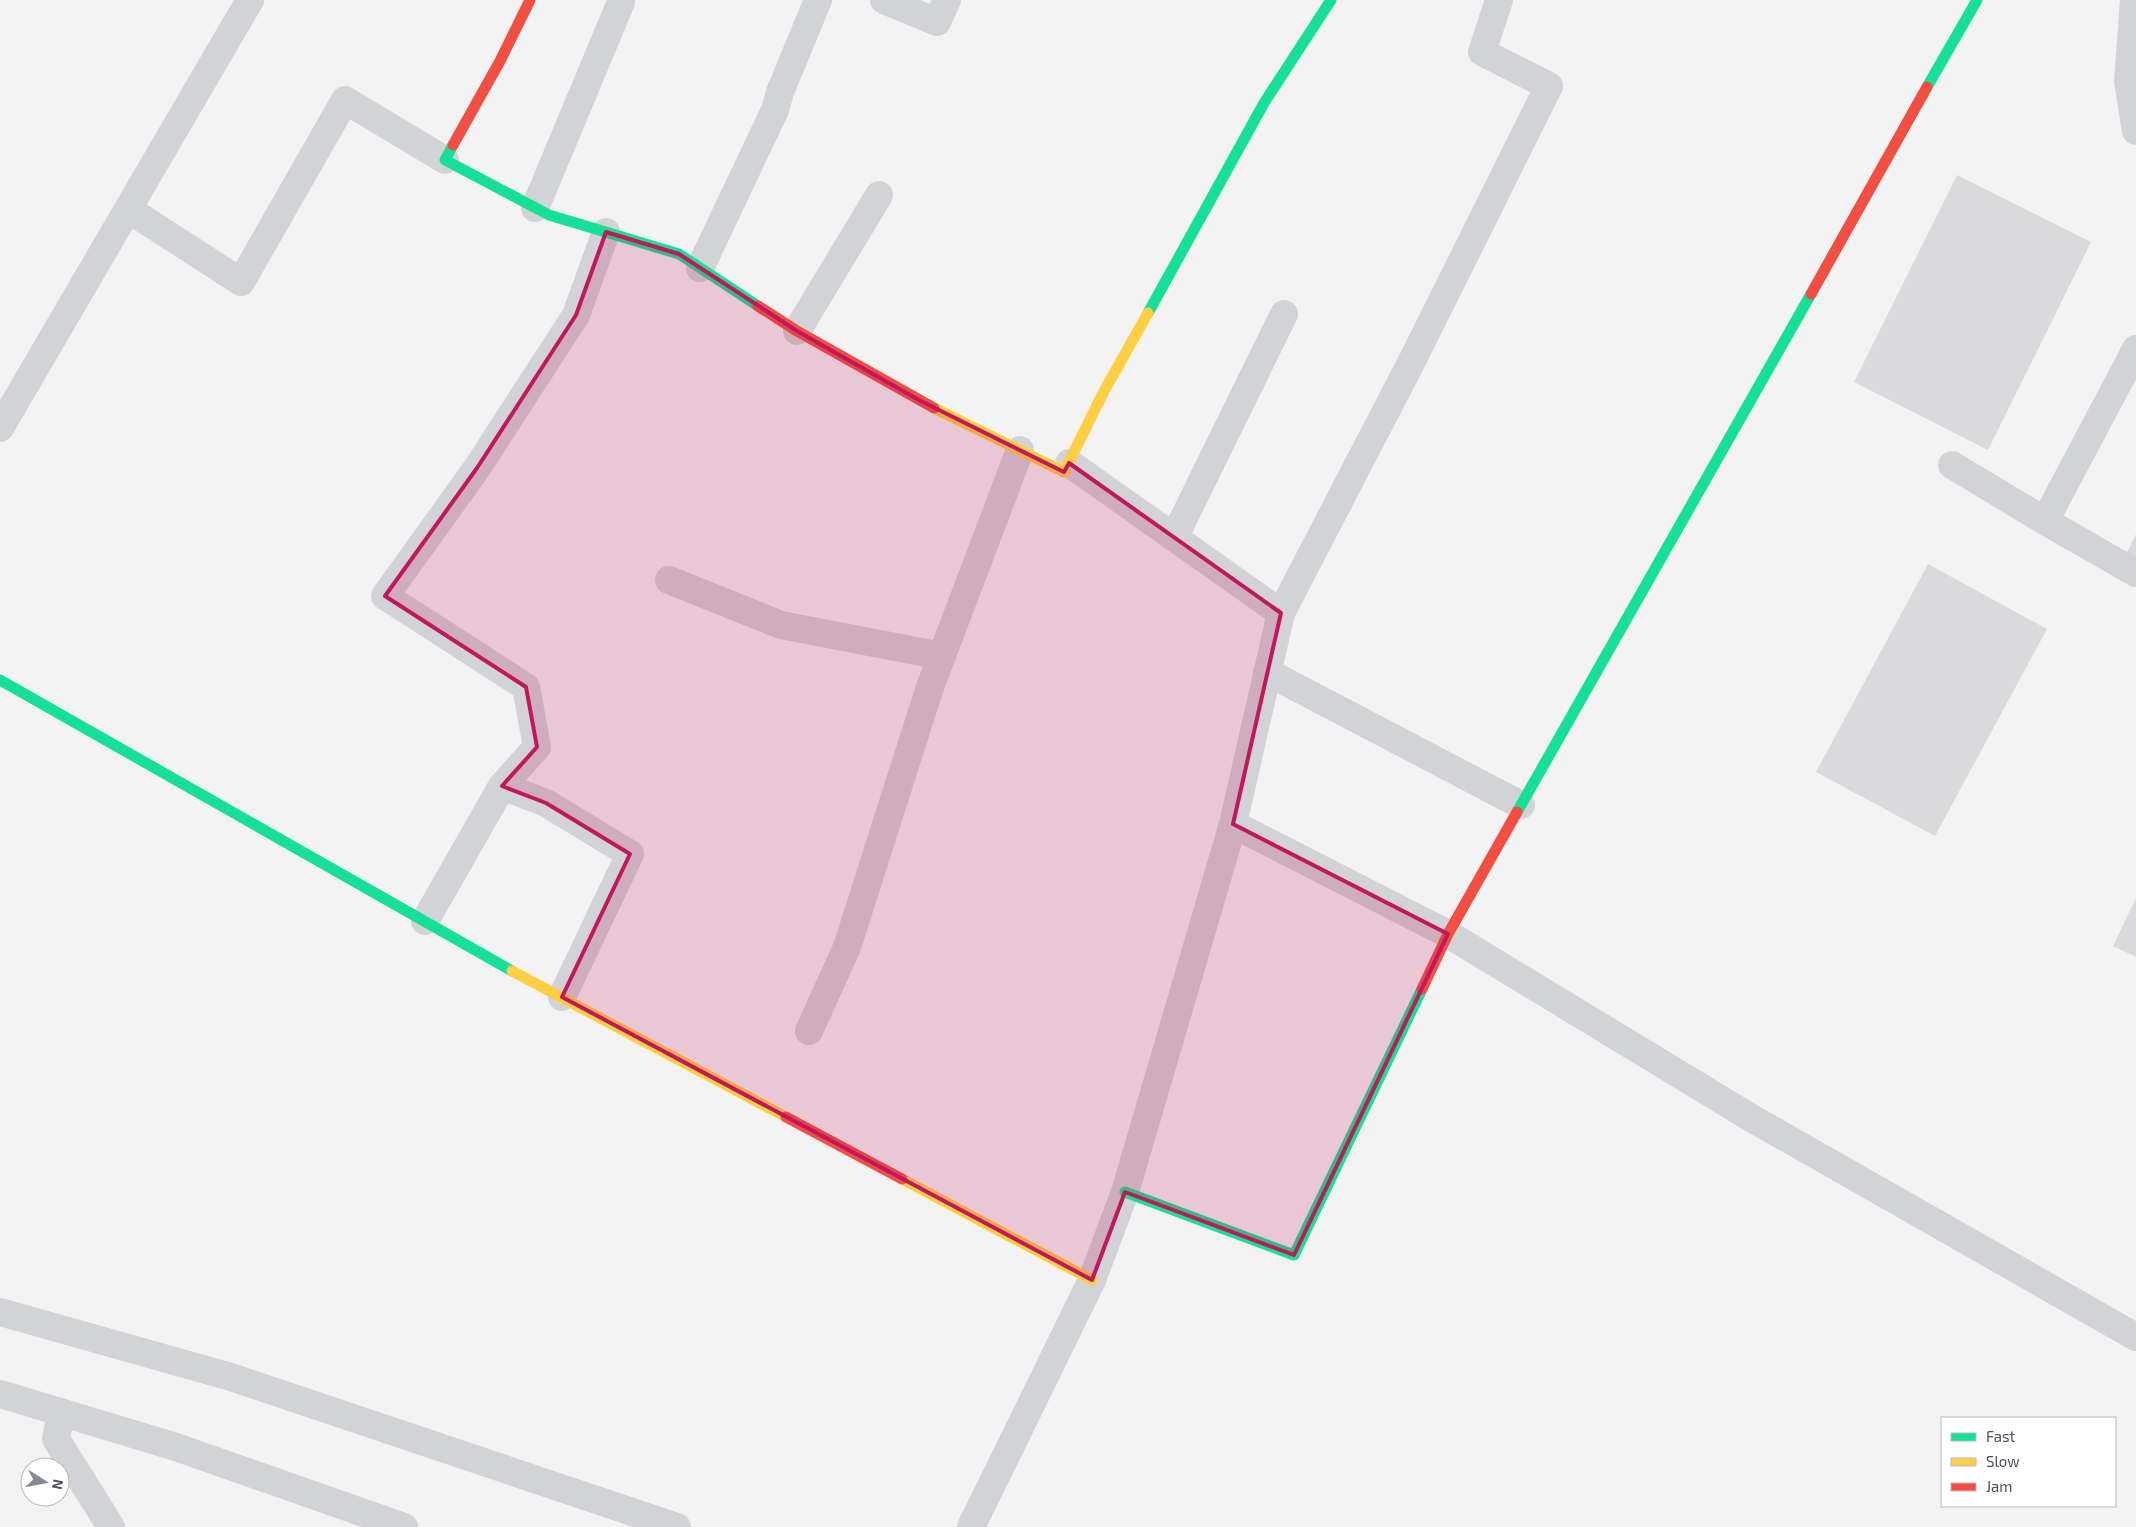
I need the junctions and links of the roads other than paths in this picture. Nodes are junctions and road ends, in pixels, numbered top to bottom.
1 (250, 0) edge
2 (530, 0) edge
3 (818, 0) edge
4 (884, 0) edge
5 (947, 0) edge
6 (1331, 0) edge
7 (1499, 0) edge
8 (1977, 0) edge
9 (2134, 0) edge
10 (621, 2) dead end
11 (2136, 130) edge
12 (445, 160) junction
13 (879, 195) dead end
14 (535, 208) junction
15 (128, 209) junction
16 (606, 232) junction
17 (700, 268) junction
18 (1284, 314) dead end
19 (796, 331) junction
20 (2136, 349) edge
21 (0, 428) edge
22 (1020, 450) junction
23 (1069, 463) junction
24 (1952, 465) dead end
25 (2044, 521) junction
26 (1174, 538) junction
27 (2136, 573) edge
28 (669, 580) dead end
29 (1281, 612) junction
30 (942, 656) junction
31 (1267, 672) junction
32 (0, 680) edge
33 (502, 786) junction
34 (1521, 805) junction
35 (1233, 824) junction
36 (425, 921) junction
37 (1448, 934) junction
38 (562, 997) junction
39 (809, 1031) dead end
40 (1125, 1192) junction
41 (1092, 1280) junction
42 (0, 1312) edge
43 (2136, 1337) edge
44 (0, 1394) edge
45 (61, 1412) junction
46 (375, 1522) edge
47 (110, 1527) edge
48 (404, 1527) edge
49 (677, 1527) edge
50 (971, 1527) edge

1 - 15 street
2 - 12 street
3 - 17 street
4 - 5 street
6 - 23 street
7 - 29 street
8 - 34 street
9 - 11 street
10 - 14 street
12 - 14 street
12 - 15 street
13 - 19 street
14 - 16 street
15 - 21 street
16 - 17 street
16 - 33 street
17 - 19 street
18 - 26 street
19 - 22 street
20 - 25 street
22 - 23 street
22 - 30 street
23 - 26 street
24 - 25 street
25 - 27 street
26 - 29 street
28 - 30 street
29 - 31 street
30 - 39 street
31 - 34 street
31 - 35 street
32 - 36 street
33 - 36 street
33 - 38 street
34 - 37 street
35 - 37 street
35 - 40 street
36 - 38 street
37 - 40 street
37 - 43 street
38 - 41 street
40 - 41 street
41 - 50 street
42 - 49 street
44 - 45 street
45 - 46 street
45 - 47 street
46 - 48 street

